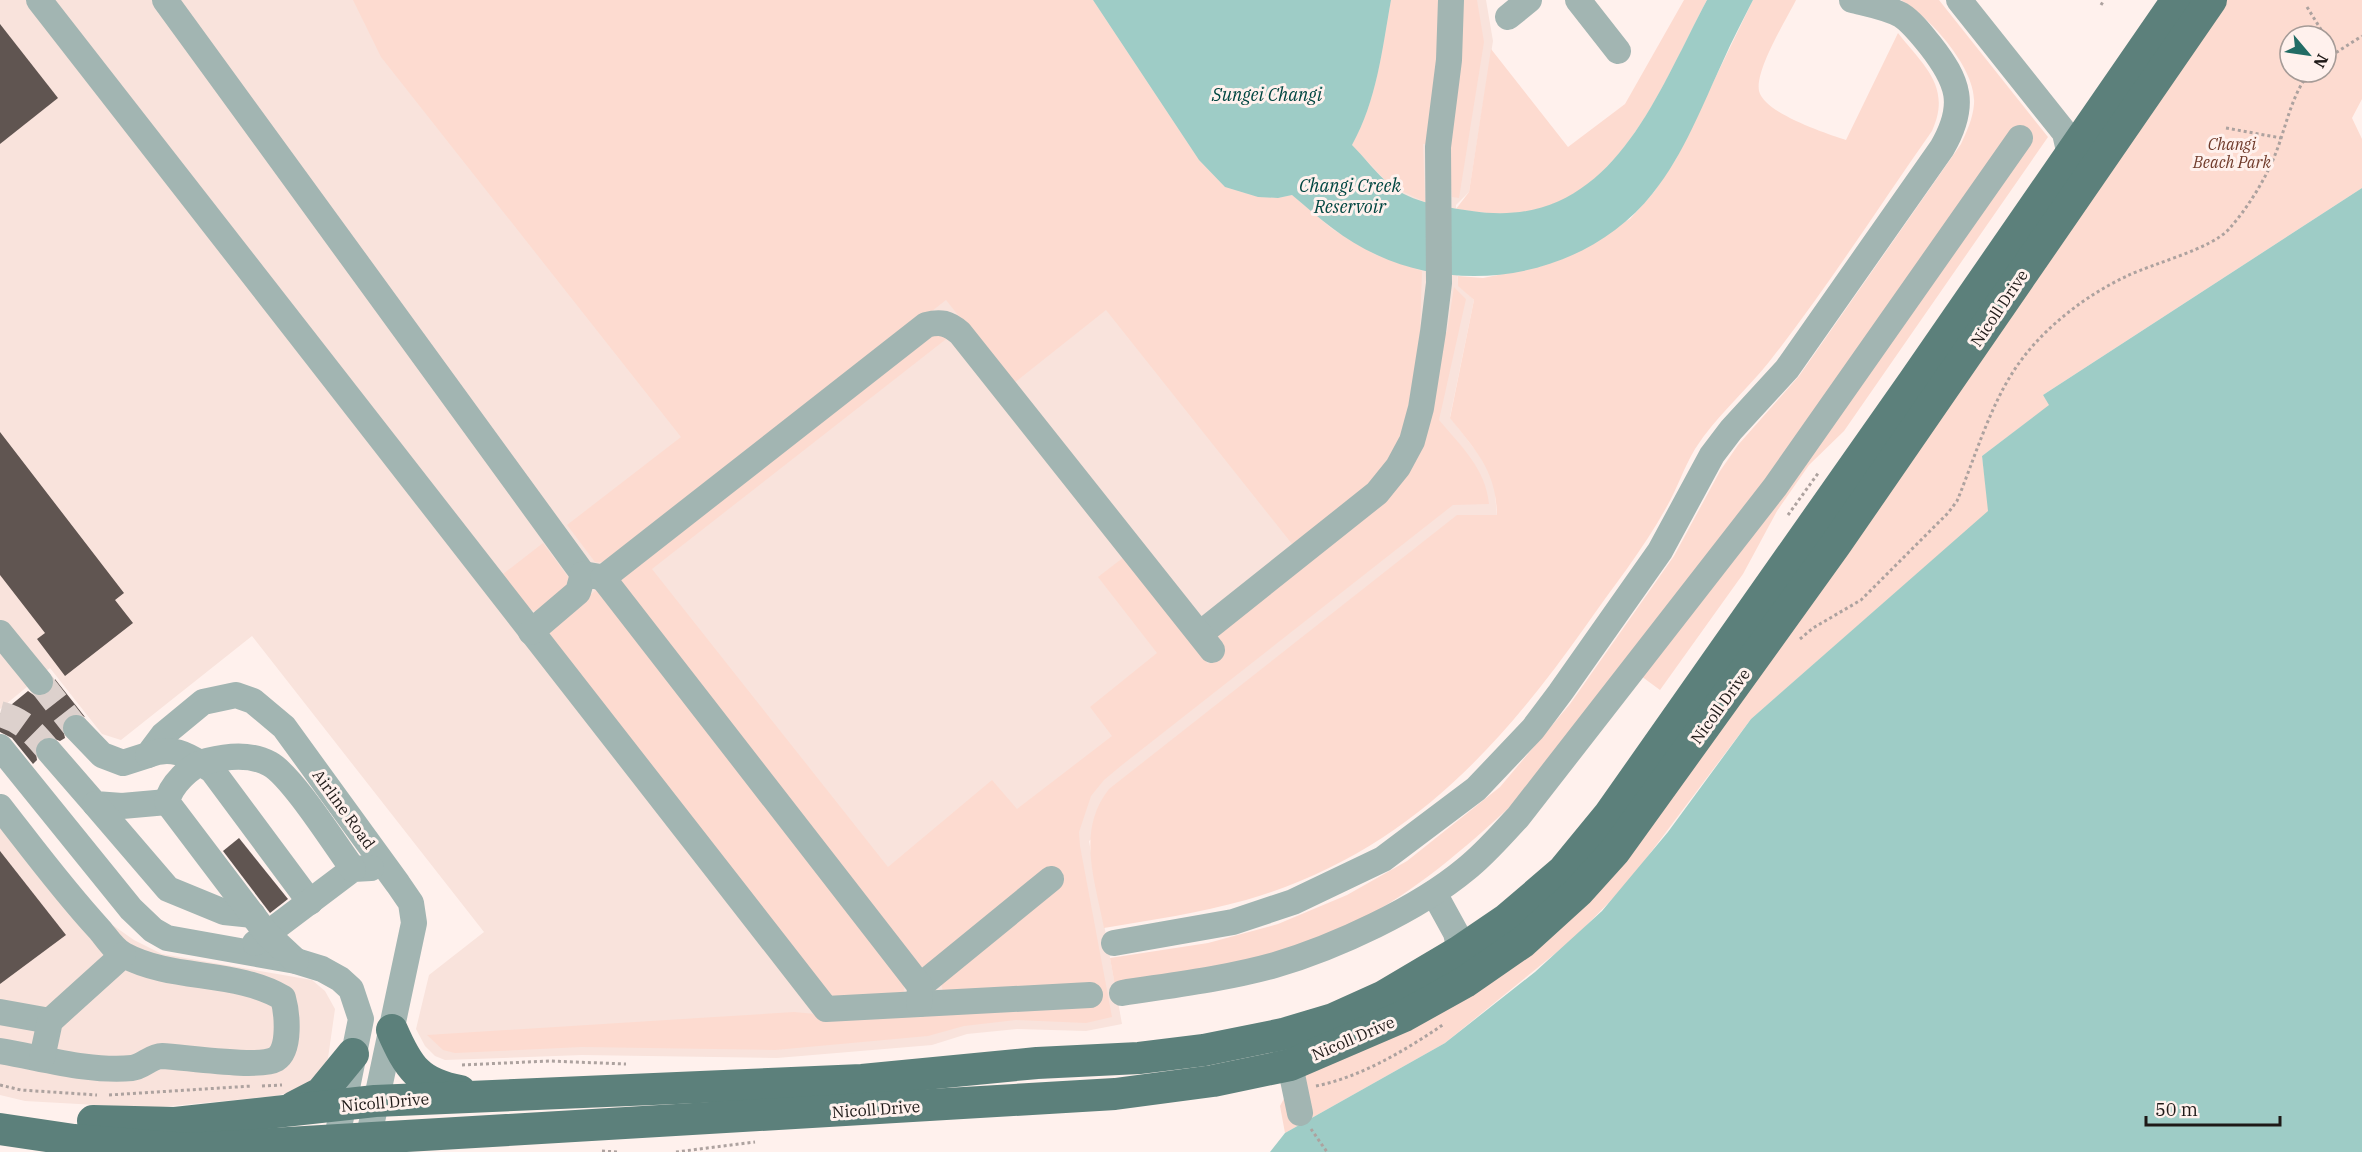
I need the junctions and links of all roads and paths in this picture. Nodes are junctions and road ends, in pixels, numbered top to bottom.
1 (39, 0) edge
2 (165, 0) edge
3 (1451, 0) edge
4 (1530, 0) edge
5 (1578, 0) edge
6 (1852, 0) edge
7 (1959, 0) edge
8 (2104, 0) edge
9 (2177, 0) edge
10 (2211, 0) edge
11 (2102, 5) dead end
12 (2307, 7) dead end
13 (1508, 17) dead end
14 (2318, 24) edge
15 (2362, 36) edge
16 (1618, 51) dead end
17 (2338, 52) edge
18 (2226, 128) dead end
19 (2020, 138) dead end
20 (2281, 138) dead end
21 (2080, 165) junction
22 (593, 576) junction
23 (531, 632) junction
24 (0, 633) edge
25 (40, 682) tunnel mouth
26 (76, 728) tunnel mouth
27 (0, 747) edge
28 (49, 751) tunnel mouth
29 (148, 755) junction
30 (199, 762) junction
31 (167, 802) junction
32 (96, 804) junction
33 (0, 807) edge
34 (353, 869) junction
35 (1051, 879) dead end
36 (398, 884) junction
37 (1434, 893) junction
38 (310, 902) junction
39 (260, 924) junction
40 (1114, 943) dead end
41 (243, 952) junction
42 (123, 955) junction
43 (296, 961) junction
44 (1468, 963) junction
45 (1122, 993) dead end
46 (919, 995) junction
47 (1090, 995) dead end
48 (0, 1012) edge
49 (50, 1021) junction
50 (392, 1030) junction
51 (1283, 1034) junction
52 (0, 1051) edge
53 (353, 1054) junction
54 (42, 1058) junction
55 (1290, 1065) junction
56 (291, 1084) dead end
57 (0, 1085) edge
58 (486, 1095) junction
59 (375, 1101) junction
60 (343, 1104) junction
61 (0, 1109) edge
62 (1300, 1113) joint
63 (280, 1114) junction
64 (0, 1129) edge
65 (368, 1140) junction
66 (336, 1142) junction
67 (1327, 1152) edge

1 - 23 lane
2 - 22 lane
3 - 22 lane
4 - 13 lane
5 - 16 lane
6 - 40 lane
7 - 21 lane
8 - 11 path
9 - 21 main road, Nicoll Drive
10 - 21 main road, Nicoll Drive
12 - 14 path
15 - 17 path
18 - 20 path
19 - 37 lane
21 - 44 main road, Nicoll Drive
22 - 23 lane
22 - 46 lane
23 - 46 lane
24 - 25 lane
26 - 29 lane
27 - 41 lane
28 - 32 lane
29 - 30 lane
29 - 36 lane, Airline Road
30 - 31 lane
30 - 34 lane
30 - 38 lane
31 - 32 lane
31 - 39 lane
32 - 39 lane
33 - 42 lane
34 - 36 lane
34 - 38 lane
35 - 46 lane
36 - 50 lane, Airline Road
37 - 44 lane
37 - 45 lane
38 - 39 lane
39 - 41 lane
39 - 43 lane
41 - 43 lane
42 - 49 lane
42 - 54 lane
43 - 53 lane
44 - 51 main road, Nicoll Drive
44 - 55 main road, Nicoll Drive
46 - 47 lane
48 - 49 lane
49 - 54 lane
50 - 58 main road
50 - 59 lane, Airline Road
51 - 55 lane
51 - 58 main road, Nicoll Drive
52 - 54 lane
53 - 60 lane
53 - 63 main road
55 - 62 lane
55 - 65 main road, Nicoll Drive
56 - 57 path
58 - 59 main road, Nicoll Drive
59 - 60 main road, Nicoll Drive
59 - 65 lane, Airline Road
60 - 63 main road, Nicoll Drive
60 - 66 lane
61 - 63 main road, Nicoll Drive
62 - 67 path
64 - 66 main road, Nicoll Drive
65 - 66 main road, Nicoll Drive

